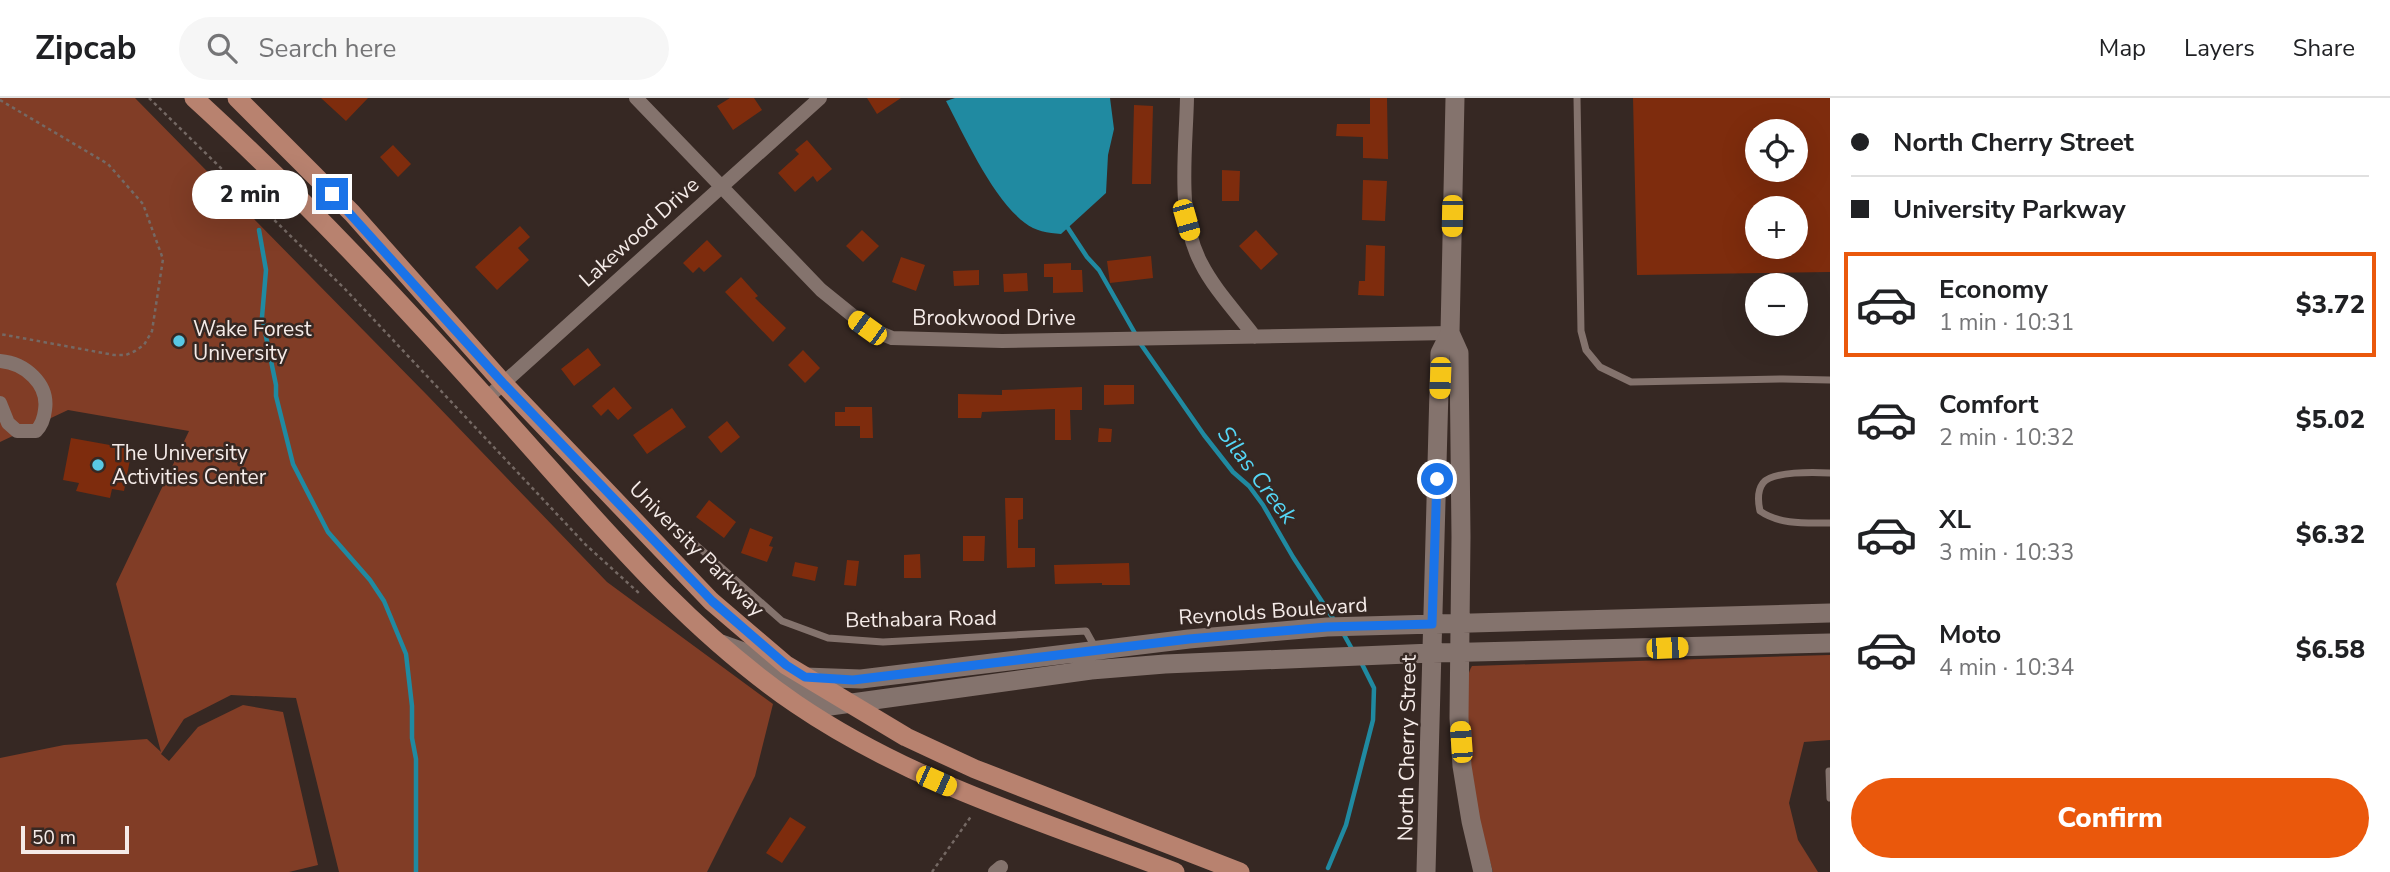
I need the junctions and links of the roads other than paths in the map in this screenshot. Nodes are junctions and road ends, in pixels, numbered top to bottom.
1 (194, 98) edge
2 (237, 98) edge
3 (636, 98) edge
4 (820, 98) edge
5 (1187, 98) edge
6 (1455, 98) edge
7 (1577, 98) edge
8 (722, 187) junction
9 (1450, 333) junction
10 (1255, 337) junction
11 (0, 360) edge
12 (1830, 380) edge
13 (503, 383) junction
14 (487, 398) junction
15 (0, 403) edge
16 (1830, 473) edge
17 (1830, 523) edge
18 (685, 536) dead end
19 (1830, 613) edge
20 (1459, 623) junction
21 (1432, 624) junction
22 (720, 643) junction
23 (1830, 643) edge
24 (1096, 650) junction
25 (1432, 653) junction
26 (1458, 653) junction
27 (805, 677) junction
28 (846, 702) junction
29 (1829, 771) edge
30 (1830, 798) edge
31 (1174, 872) edge
32 (1240, 872) edge
33 (1426, 872) edge
34 (1483, 872) edge

1 - 14 main road
2 - 13 main road, University Parkway
3 - 8 street, Brookwood Drive
4 - 8 street, Lakewood Drive
5 - 10 street
6 - 9 main road, North Cherry Street
7 - 12 lane
8 - 10 street, Brookwood Drive
8 - 13 street, Lakewood Drive
9 - 10 street, Brookwood Drive
9 - 20 main road, North Cherry Street
9 - 21 main road, North Cherry Street
11 - 15 street
13 - 14 street, Lakewood Drive
13 - 27 main road, University Parkway
14 - 22 main road
16 - 17 lane
18 - 24 lane, Bethabara Road
19 - 20 main road, Reynolds Boulevard
20 - 21 main road, Reynolds Boulevard
20 - 26 main road, North Cherry Street
21 - 24 main road, Reynolds Boulevard
21 - 25 main road, North Cherry Street
22 - 28 main road
22 - 31 main road
23 - 26 main road
24 - 27 main road, Reynolds Boulevard
25 - 26 main road
25 - 28 main road
25 - 33 main road, North Cherry Street
26 - 34 main road, North Cherry Street
27 - 28 main road, University Parkway
28 - 32 main road, University Parkway
29 - 30 lane

